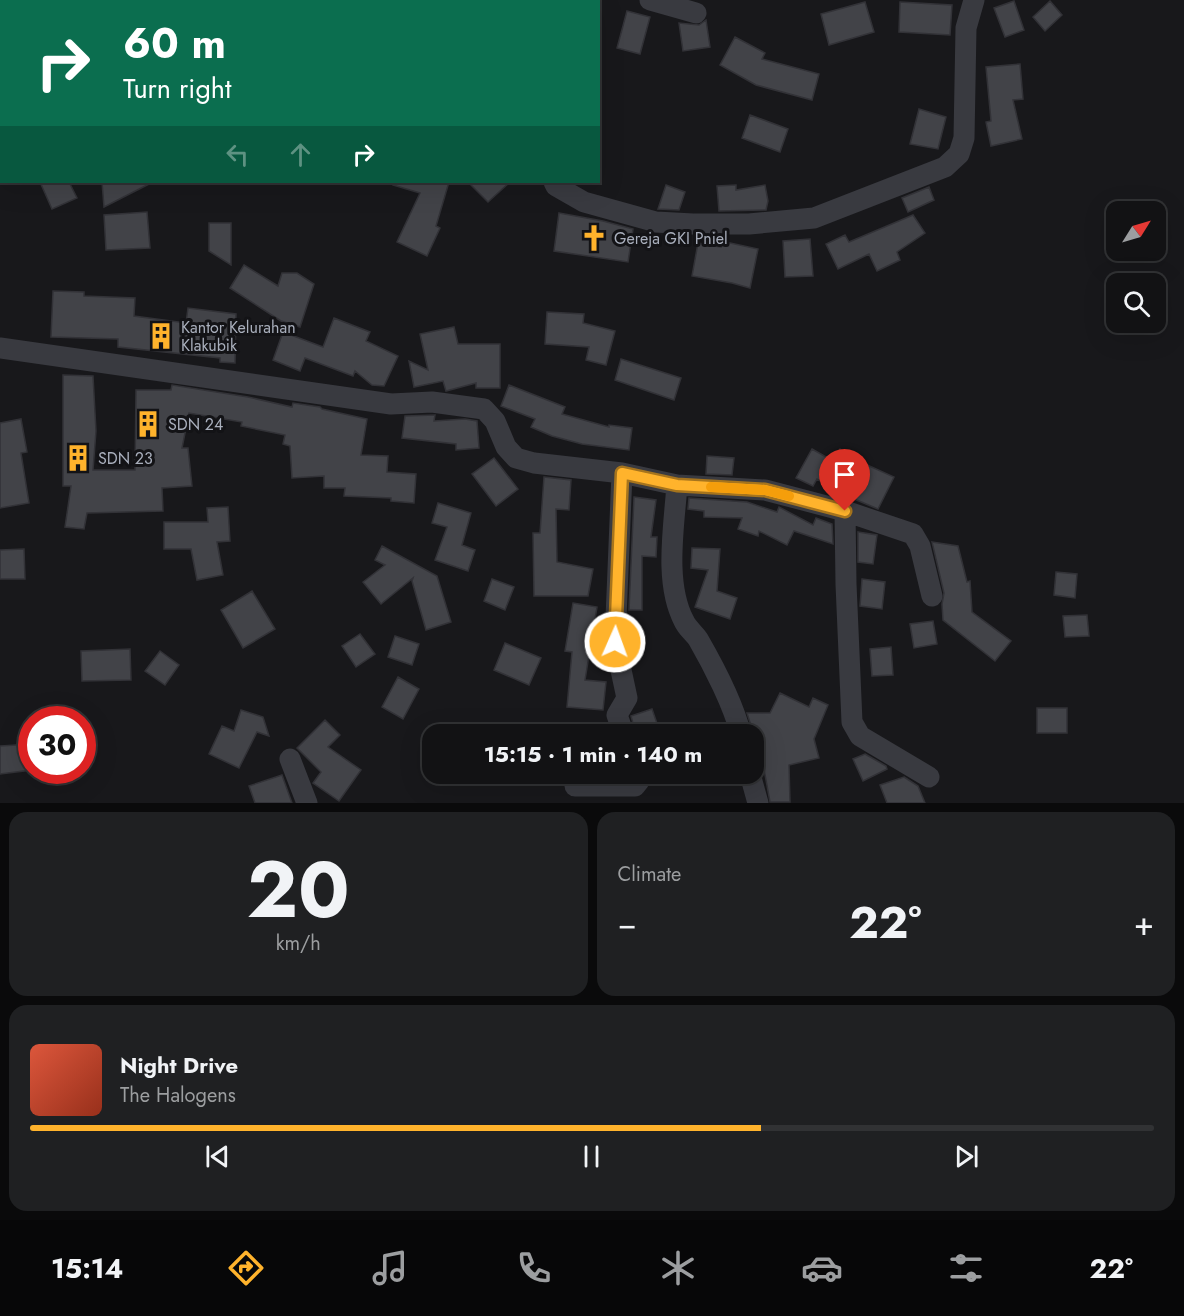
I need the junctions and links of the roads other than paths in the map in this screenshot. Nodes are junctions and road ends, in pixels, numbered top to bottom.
1 (650, 0) edge
2 (974, 0) edge
3 (696, 13) dead end
4 (554, 183) edge
5 (0, 348) edge
6 (622, 473) junction
7 (677, 485) junction
8 (845, 511) junction
9 (932, 596) dead end
10 (620, 724) edge
11 (738, 724) edge
12 (290, 759) dead end
13 (929, 777) dead end
14 (636, 784) edge
15 (753, 784) edge
16 (575, 786) dead end
17 (307, 803) edge
18 (758, 803) edge

1 - 3 street
2 - 4 street
5 - 6 street
6 - 7 street
6 - 10 street
7 - 8 street
7 - 11 street
8 - 9 street
8 - 13 street
12 - 17 street
14 - 16 street
15 - 18 street

